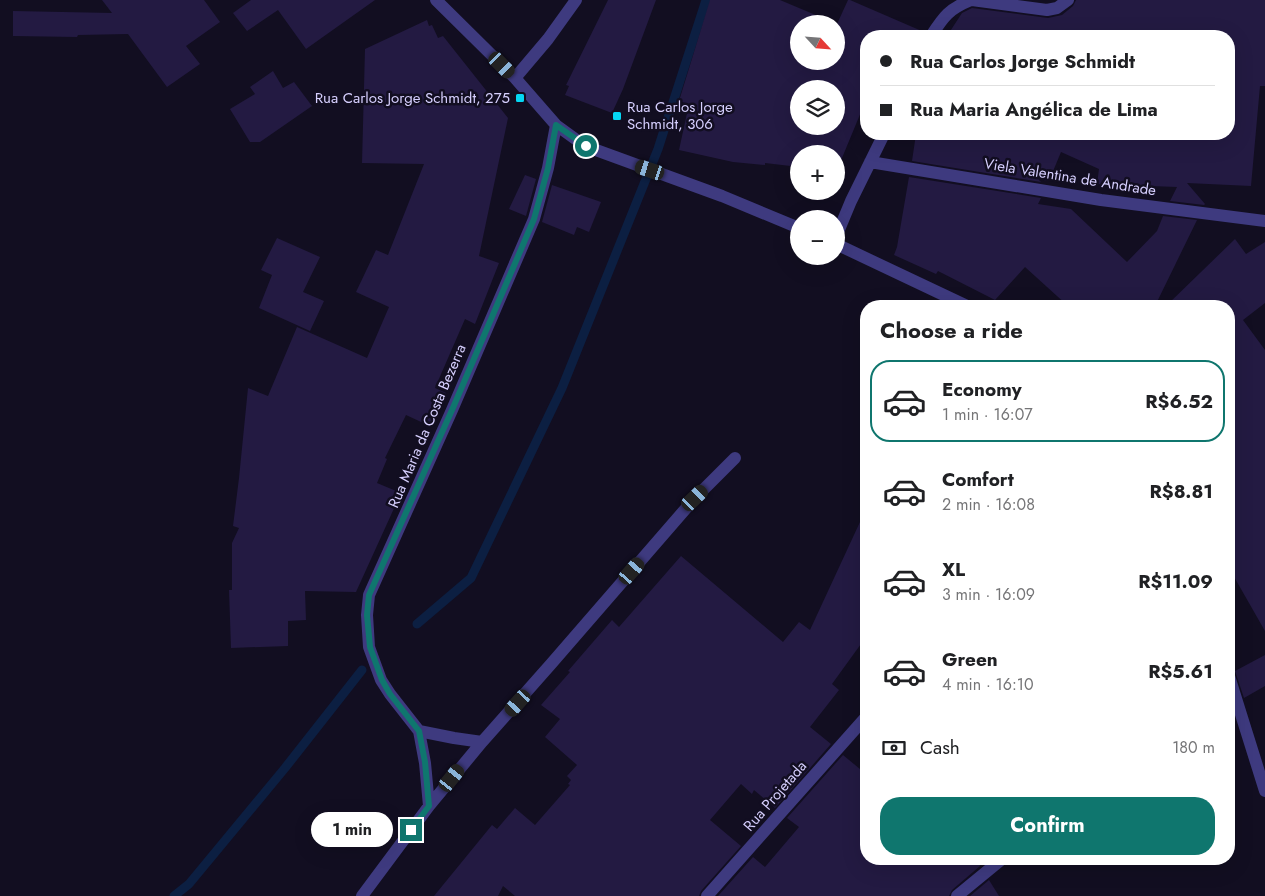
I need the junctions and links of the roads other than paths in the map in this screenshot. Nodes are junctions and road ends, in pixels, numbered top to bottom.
1 (436, 0) edge
2 (576, 0) edge
3 (972, 0) edge
4 (1068, 0) edge
5 (936, 30) edge
6 (515, 78) junction
7 (556, 125) junction
8 (881, 140) edge
9 (870, 162) junction
10 (845, 217) edge
11 (1265, 221) edge
12 (790, 224) edge
13 (845, 248) edge
14 (954, 300) edge
15 (735, 458) dead end
16 (1235, 695) edge
17 (860, 724) edge
18 (419, 731) junction
19 (482, 742) junction
20 (1265, 791) edge
21 (429, 806) junction
22 (995, 865) edge
23 (362, 896) edge
24 (707, 896) edge
25 (957, 896) edge

1 - 6 street
2 - 6 street
3 - 4 street
3 - 5 street
6 - 7 street
7 - 12 street
7 - 18 street, Rua Maria da Costa Bezerra
8 - 9 street
9 - 10 street
9 - 11 street, Viela Valentina de Andrade
13 - 14 street
15 - 19 street
16 - 20 street
17 - 24 street, Rua Projetada
18 - 19 street
18 - 21 street, Rua Maria da Costa Bezerra
19 - 21 street
21 - 23 street
22 - 25 street

